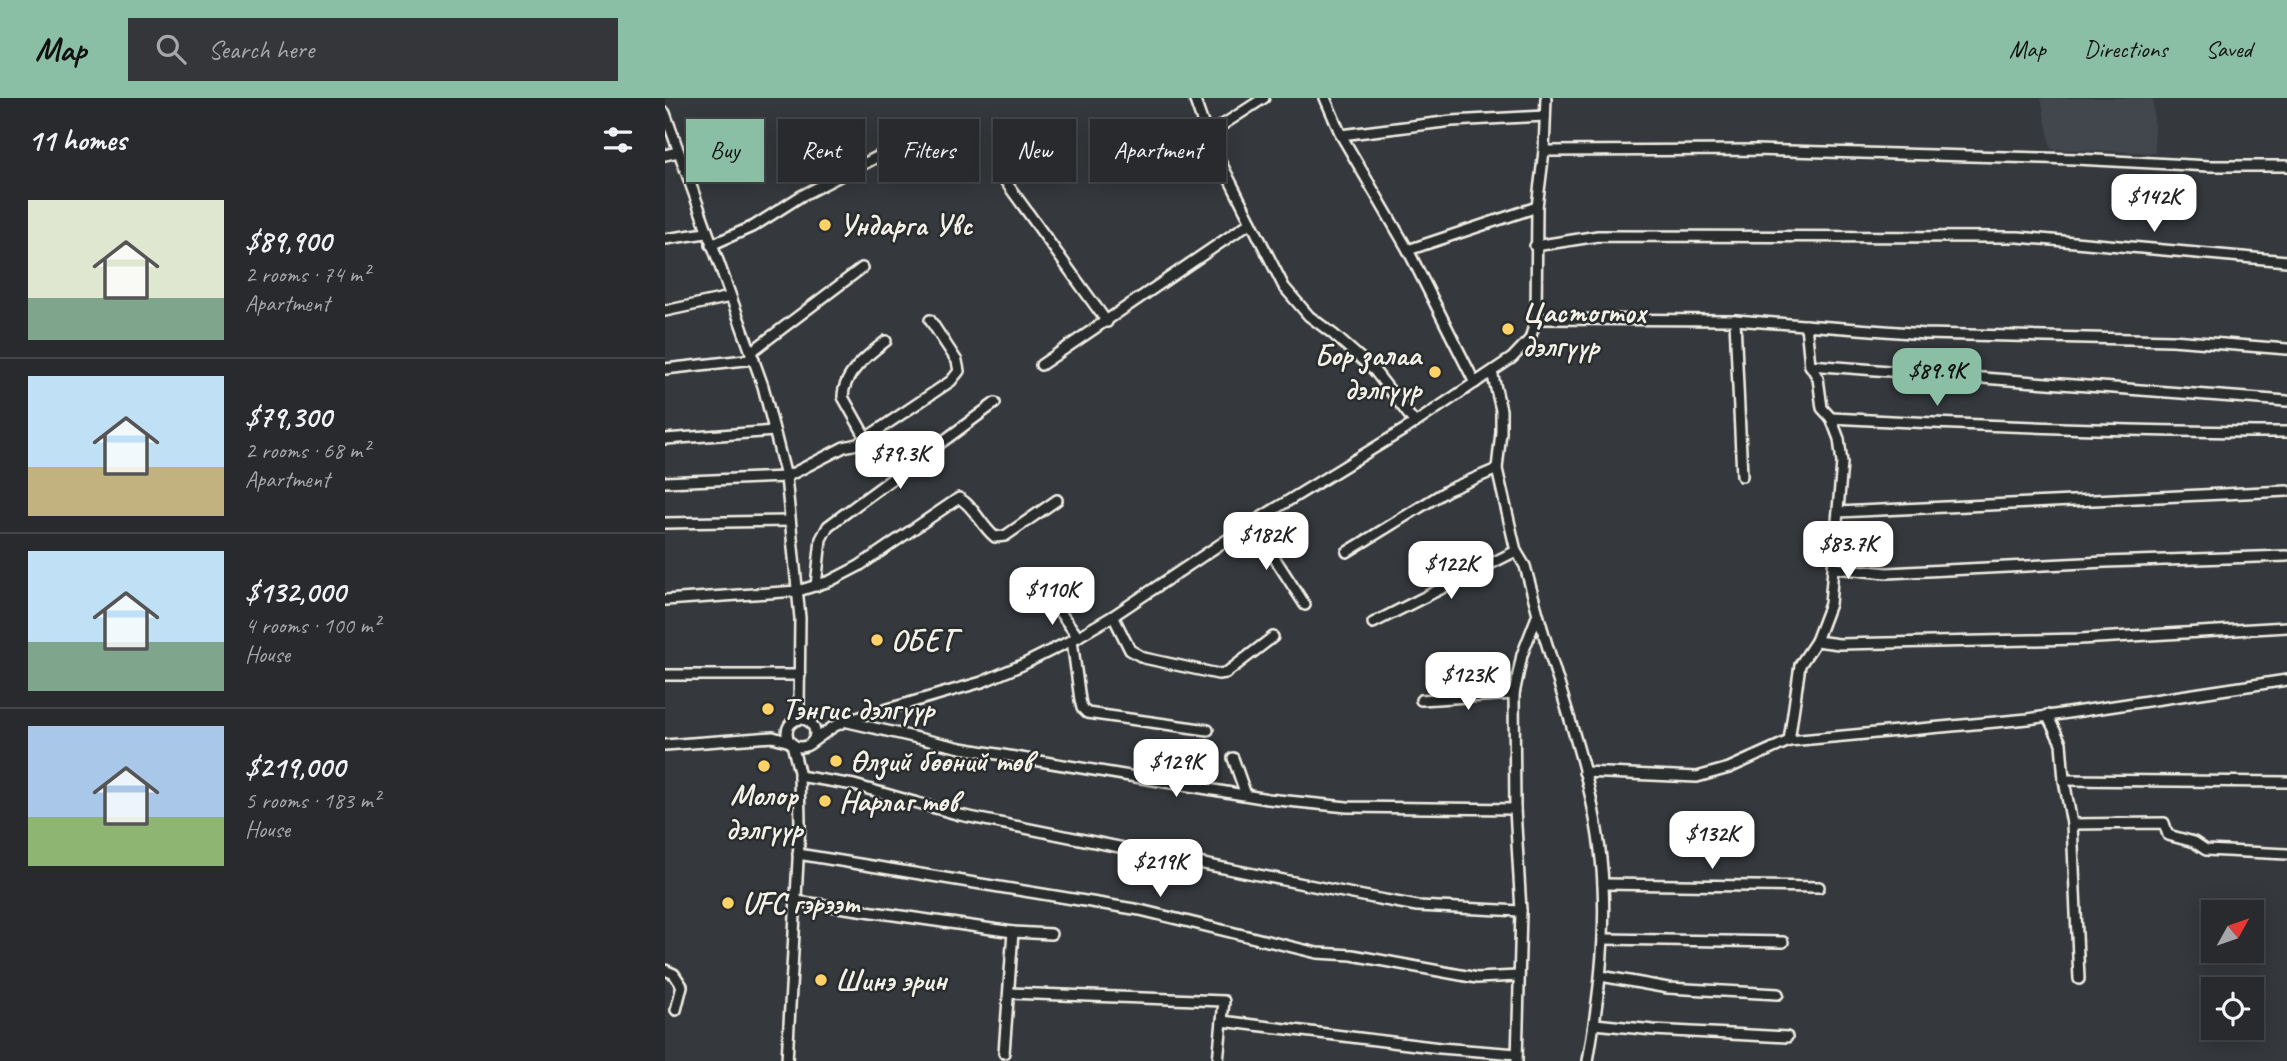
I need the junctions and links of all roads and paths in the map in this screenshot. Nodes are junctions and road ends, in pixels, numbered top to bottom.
1 (1194, 98) edge
2 (1264, 98) edge
3 (1325, 98) edge
4 (1546, 98) edge
5 (665, 113) edge
6 (1545, 116) junction
7 (1201, 119) edge
8 (1226, 123) edge
9 (1341, 135) junction
10 (1543, 151) junction
11 (678, 152) junction
12 (665, 155) edge
13 (879, 155) edge
14 (2287, 166) edge
15 (1226, 173) edge
16 (1006, 182) edge
17 (1537, 207) junction
18 (1251, 222) junction
19 (706, 233) junction
20 (665, 239) edge
21 (711, 245) junction
22 (1535, 246) junction
23 (1408, 250) junction
24 (2287, 261) edge
25 (862, 268) dead end
26 (730, 297) junction
27 (665, 311) edge
28 (1536, 319) junction
29 (930, 320) dead end
30 (1735, 320) junction
31 (1107, 322) junction
32 (1806, 325) junction
33 (886, 341) dead end
34 (2287, 348) edge
35 (753, 355) junction
36 (1041, 365) dead end
37 (1810, 365) junction
38 (665, 369) edge
39 (1492, 372) junction
40 (1475, 383) junction
41 (2287, 401) edge
42 (995, 403) dead end
43 (1831, 418) junction
44 (1415, 423) junction
45 (774, 431) junction
46 (2287, 432) edge
47 (866, 438) junction
48 (665, 439) edge
49 (1497, 469) junction
50 (1742, 476) dead end
51 (786, 477) junction
52 (665, 482) edge
53 (2287, 491) edge
54 (1058, 500) dead end
55 (1838, 512) junction
56 (790, 521) junction
57 (665, 523) edge
58 (1252, 523) junction
59 (1516, 551) junction
60 (1347, 552) dead end
61 (2287, 556) edge
62 (1834, 568) junction
63 (816, 586) junction
64 (798, 591) junction
65 (665, 600) edge
66 (1051, 600) dead end
67 (1305, 605) dead end
68 (1538, 614) junction
69 (1113, 616) junction
70 (1373, 624) dead end
71 (2287, 627) edge
72 (1273, 637) dead end
73 (1075, 638) junction
74 (1816, 641) junction
75 (665, 675) edge
76 (800, 675) junction
77 (2287, 680) edge
78 (1514, 694) junction
79 (1421, 700) dead end
80 (799, 706) junction
81 (2047, 715) junction
82 (846, 721) junction
83 (811, 724) junction
84 (791, 725) junction
85 (833, 727) junction
86 (1208, 730) dead end
87 (773, 737) junction
88 (1789, 741) junction
89 (791, 743) junction
90 (810, 743) junction
91 (665, 745) edge
92 (1233, 758) dead end
93 (1584, 772) junction
94 (799, 774) junction
95 (2064, 780) junction
96 (2287, 782) edge
97 (1246, 795) junction
98 (1515, 809) junction
99 (2072, 824) junction
100 (798, 854) junction
101 (2287, 854) edge
102 (1603, 884) junction
103 (1819, 887) dead end
104 (796, 901) junction
105 (1521, 911) junction
106 (1013, 932) junction
107 (1051, 934) dead end
108 (1604, 939) junction
109 (1783, 942) dead end
110 (665, 970) edge
111 (1518, 976) junction
112 (1601, 976) junction
113 (2079, 979) dead end
114 (1009, 993) junction
115 (1778, 994) dead end
116 (676, 1010) dead end
117 (1222, 1021) junction
118 (1595, 1024) junction
119 (1787, 1037) dead end
120 (1003, 1053) dead end
121 (1517, 1057) edge
122 (786, 1059) edge
123 (1218, 1061) edge
124 (1588, 1061) edge

1 - 7 street
2 - 8 street
3 - 9 street
4 - 6 street
5 - 11 street
6 - 9 street
6 - 10 street
9 - 23 street
10 - 14 street
10 - 17 street
11 - 12 street
11 - 19 street
13 - 21 street
15 - 18 street
16 - 31 street
17 - 22 street
17 - 23 street
18 - 31 street
18 - 44 street
19 - 20 street
19 - 21 street
21 - 26 street
22 - 24 street
22 - 28 street
23 - 40 street
25 - 35 street
26 - 27 street
26 - 35 street
28 - 30 street
28 - 39 street
29 - 47 street
30 - 32 street
30 - 50 street
31 - 36 street
32 - 34 street
32 - 37 street
33 - 47 street
35 - 38 street
35 - 45 street
37 - 41 street
37 - 43 street
39 - 40 street
39 - 49 street
40 - 44 street
42 - 63 street
43 - 46 street
43 - 55 street
44 - 58 street
45 - 48 street
45 - 51 street
47 - 51 street
49 - 59 street
49 - 60 street
51 - 52 street
51 - 56 street
53 - 55 street
54 - 63 street
55 - 62 street
56 - 57 street
56 - 64 street
58 - 67 street
58 - 69 street
59 - 68 street
59 - 70 street
61 - 62 street
62 - 74 street
63 - 64 street
64 - 65 street
64 - 76 street
66 - 73 street
68 - 78 street
68 - 93 street
69 - 72 street
69 - 73 street
71 - 74 street
73 - 82 street
73 - 86 street
74 - 88 street
75 - 76 street
76 - 80 street
77 - 81 street
78 - 79 street
78 - 98 street
80 - 83 street
80 - 84 street
81 - 88 street
81 - 95 street
82 - 85 street
82 - 97 street
83 - 84 street
83 - 85 street
83 - 90 street
84 - 87 street
84 - 89 street
85 - 90 street
87 - 89 street
87 - 91 street
88 - 93 street
89 - 90 street
89 - 94 street
90 - 94 street
92 - 97 street
93 - 102 street
94 - 100 street
94 - 105 street
95 - 96 street
95 - 99 street
97 - 98 street
98 - 105 street
99 - 101 street
99 - 113 street
100 - 104 street
100 - 111 street
102 - 103 street
102 - 108 street
104 - 106 street
104 - 122 street
105 - 111 street
106 - 107 street
106 - 114 street
108 - 109 street
108 - 112 street
110 - 116 street
111 - 121 street
112 - 115 street
112 - 118 street
114 - 117 street
114 - 120 street
117 - 121 street
117 - 123 street
118 - 119 street
118 - 124 street

